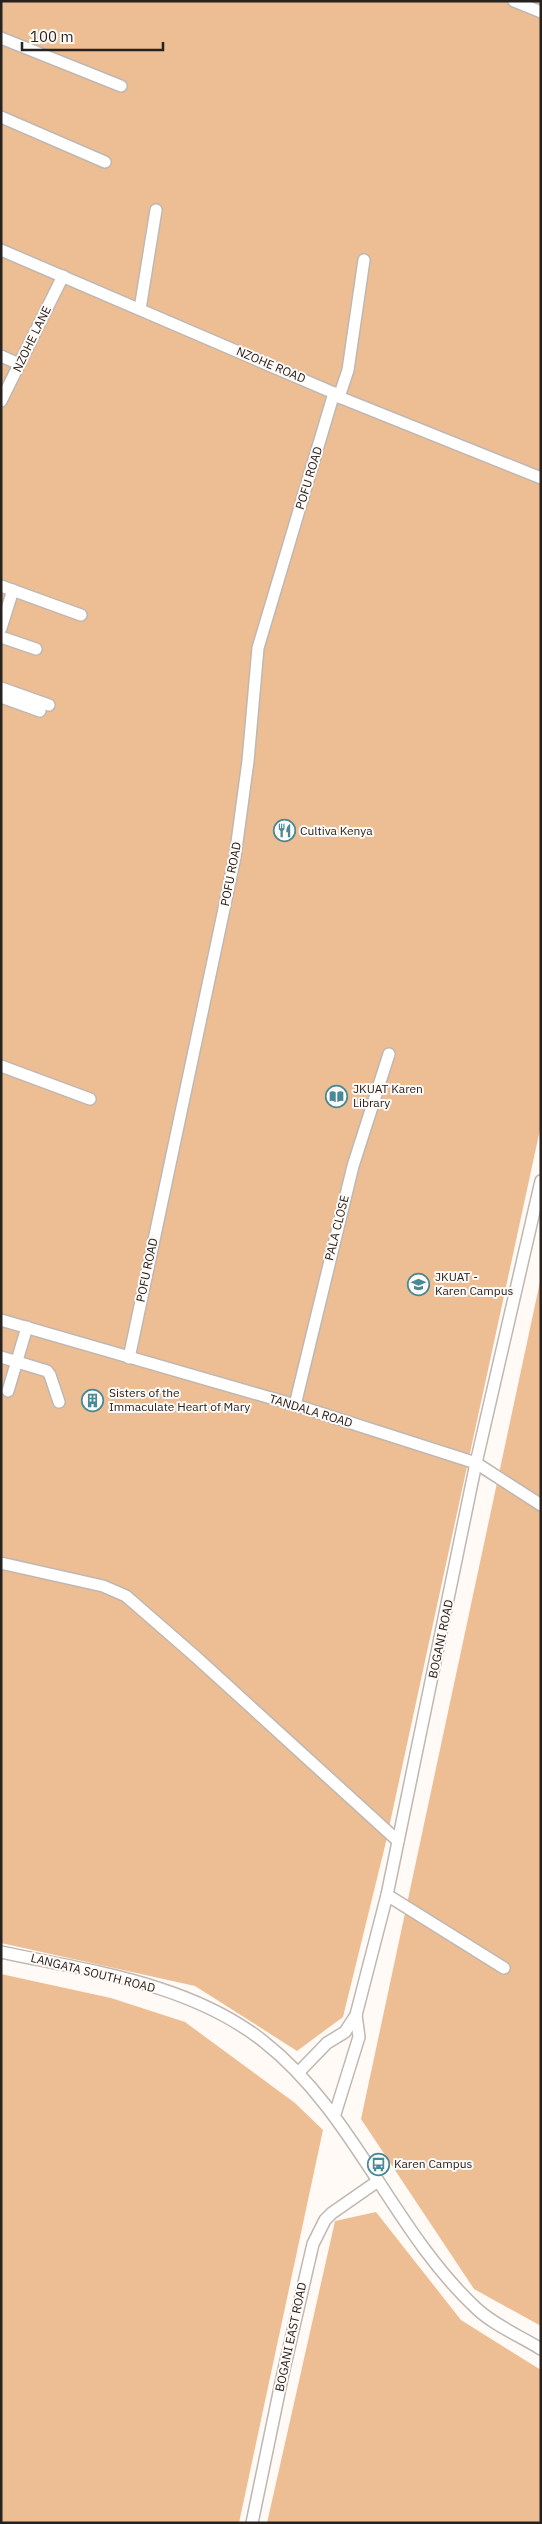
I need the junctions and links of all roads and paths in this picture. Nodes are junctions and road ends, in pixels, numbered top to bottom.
1 (514, 1) edge
2 (541, 12) edge
3 (1, 38) edge
4 (121, 86) dead end
5 (1, 118) edge
6 (105, 162) dead end
7 (156, 210) dead end
8 (1, 250) edge
9 (364, 260) dead end
10 (63, 276) junction
11 (140, 309) junction
12 (1, 356) edge
13 (20, 364) junction
14 (336, 395) junction
15 (1, 401) edge
16 (541, 478) edge
17 (1, 586) edge
18 (13, 590) junction
19 (81, 615) dead end
20 (1, 628) edge
21 (1, 637) edge
22 (36, 649) dead end
23 (1, 688) edge
24 (1, 697) edge
25 (389, 1054) dead end
26 (1, 1066) edge
27 (90, 1099) dead end
28 (541, 1181) edge
29 (1, 1320) edge
30 (27, 1327) junction
31 (1, 1357) edge
32 (129, 1358) junction
33 (17, 1362) junction
34 (8, 1391) dead end
35 (59, 1402) dead end
36 (295, 1405) junction
37 (476, 1463) junction
38 (541, 1505) edge
39 (1, 1563) edge
40 (398, 1841) junction
41 (387, 1895) junction
42 (1, 1952) edge
43 (504, 1968) dead end
44 (356, 2015) junction
45 (298, 2073) junction
46 (334, 2114) junction
47 (378, 2181) junction
48 (541, 2349) edge
49 (252, 2523) edge

1 - 2 street
3 - 4 street
5 - 6 street
7 - 11 street
8 - 10 street, NZOHE ROAD
9 - 14 street, POFU ROAD
10 - 11 street, NZOHE ROAD
10 - 13 street, NZOHE LANE
11 - 14 street, NZOHE ROAD
12 - 13 street
13 - 15 street, NZOHE LANE
14 - 16 street, NZOHE ROAD
14 - 32 street, POFU ROAD
17 - 18 street
18 - 19 street
18 - 20 street
21 - 22 street
23 - 24 street
25 - 36 street, PALA CLOSE
26 - 27 street
28 - 37 street, BOGANI ROAD
29 - 30 street, TANDALA ROAD
30 - 32 street, TANDALA ROAD
30 - 33 street
31 - 33 street
32 - 36 street, TANDALA ROAD
33 - 34 street
33 - 35 street
36 - 37 street, TANDALA ROAD
37 - 38 street, TANDALA ROAD
37 - 40 street, BOGANI ROAD
39 - 40 street
40 - 41 street, BOGANI ROAD
41 - 43 street
41 - 44 street, BOGANI ROAD
42 - 45 street, LANGATA SOUTH ROAD
44 - 45 street, BOGANI ROAD
44 - 46 street
45 - 46 street, LANGATA SOUTH ROAD
46 - 47 street, LANGATA SOUTH ROAD
47 - 48 street, LANGATA SOUTH ROAD
47 - 49 street, BOGANI EAST ROAD

